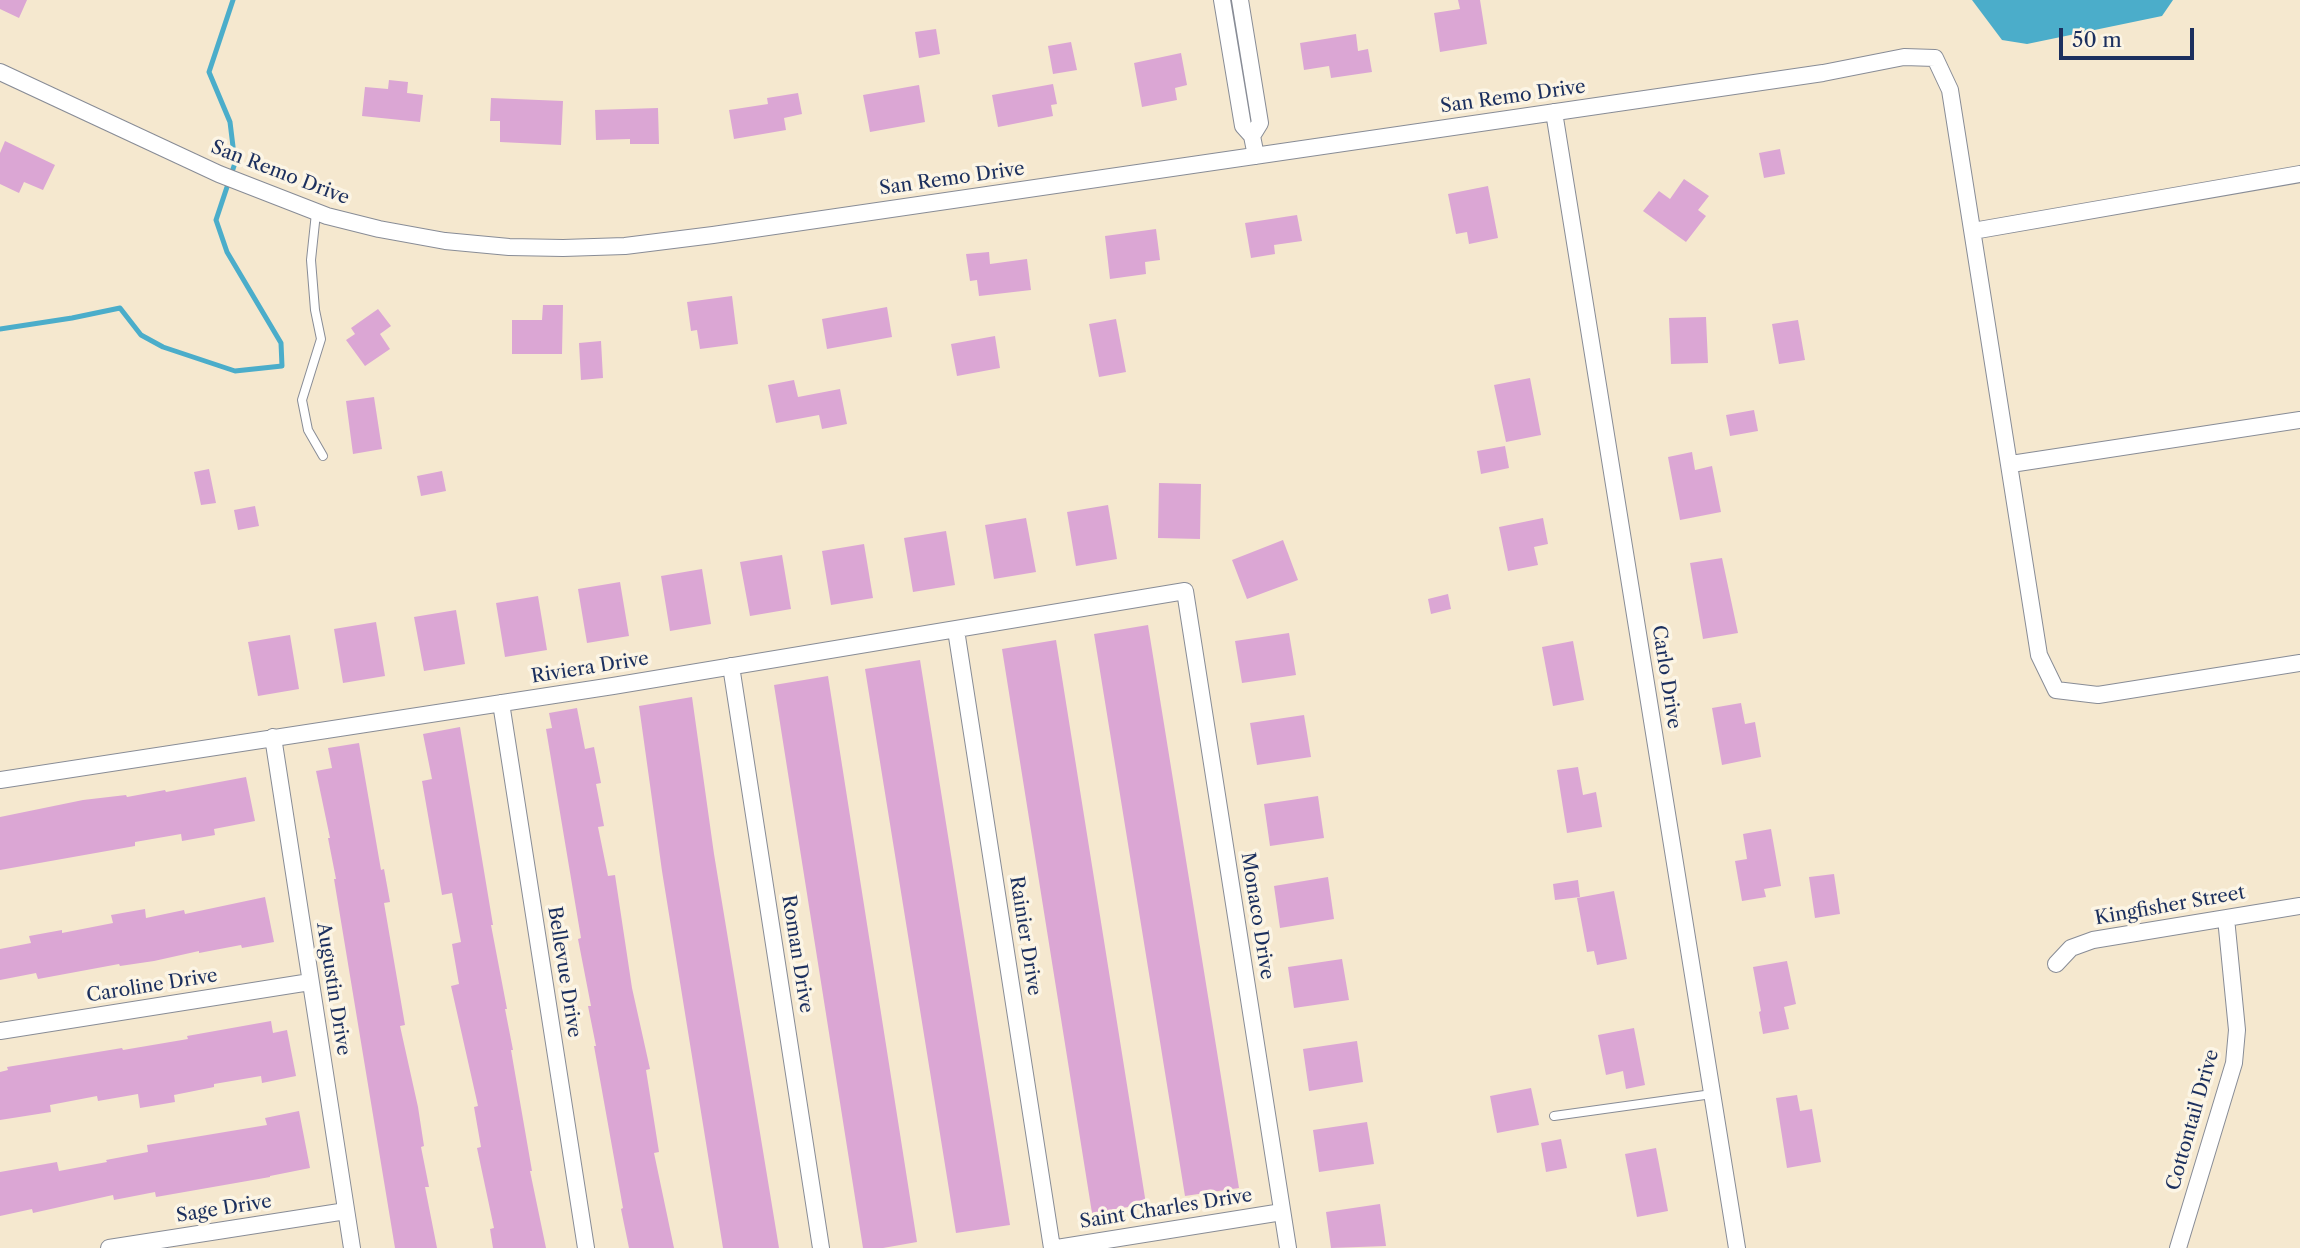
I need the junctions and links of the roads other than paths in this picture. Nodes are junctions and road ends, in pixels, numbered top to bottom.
1 (1222, 0) edge
2 (1240, 0) edge
3 (0, 72) edge
4 (1554, 112) junction
5 (1252, 136) junction
6 (1256, 156) junction
7 (2300, 174) edge
8 (316, 212) junction
9 (1973, 231) junction
10 (2300, 420) edge
11 (323, 456) dead end
12 (2011, 464) junction
13 (1185, 591) joint
14 (957, 630) junction
15 (2300, 663) edge
16 (731, 666) junction
17 (501, 703) junction
18 (272, 737) junction
19 (0, 780) edge
20 (2300, 906) edge
21 (2226, 918) junction
22 (2056, 964) dead end
23 (310, 982) junction
24 (0, 1031) edge
25 (1712, 1094) junction
26 (1554, 1116) dead end
27 (346, 1211) junction
28 (1282, 1212) junction
29 (109, 1248) edge
30 (352, 1248) edge
31 (586, 1248) edge
32 (821, 1248) edge
33 (1054, 1248) edge
34 (1288, 1248) edge
35 (1737, 1248) edge
36 (2178, 1248) edge

1 - 5 street
2 - 5 street
3 - 8 street, San Remo Drive
4 - 6 street, San Remo Drive
4 - 9 street, San Remo Drive
4 - 25 street, Carlo Drive
5 - 6 street
6 - 8 street, San Remo Drive
7 - 9 street
8 - 11 lane
9 - 12 street
10 - 12 street
12 - 15 street
13 - 14 street, Riviera Drive
13 - 28 street, Monaco Drive
14 - 16 street, Riviera Drive
14 - 33 street, Rainier Drive
16 - 17 street, Riviera Drive
16 - 32 street, Roman Drive
17 - 18 street, Riviera Drive
17 - 31 street, Bellevue Drive
18 - 19 street, Riviera Drive
18 - 23 street, Augustin Drive
20 - 21 street, Kingfisher Street
21 - 22 street, Kingfisher Street
21 - 36 street, Cottontail Drive
23 - 24 street, Caroline Drive
23 - 27 street, Augustin Drive
25 - 26 lane
25 - 35 street, Carlo Drive
27 - 29 street, Sage Drive
27 - 30 street, Augustin Drive
28 - 33 street, Saint Charles Drive
28 - 34 street, Monaco Drive

